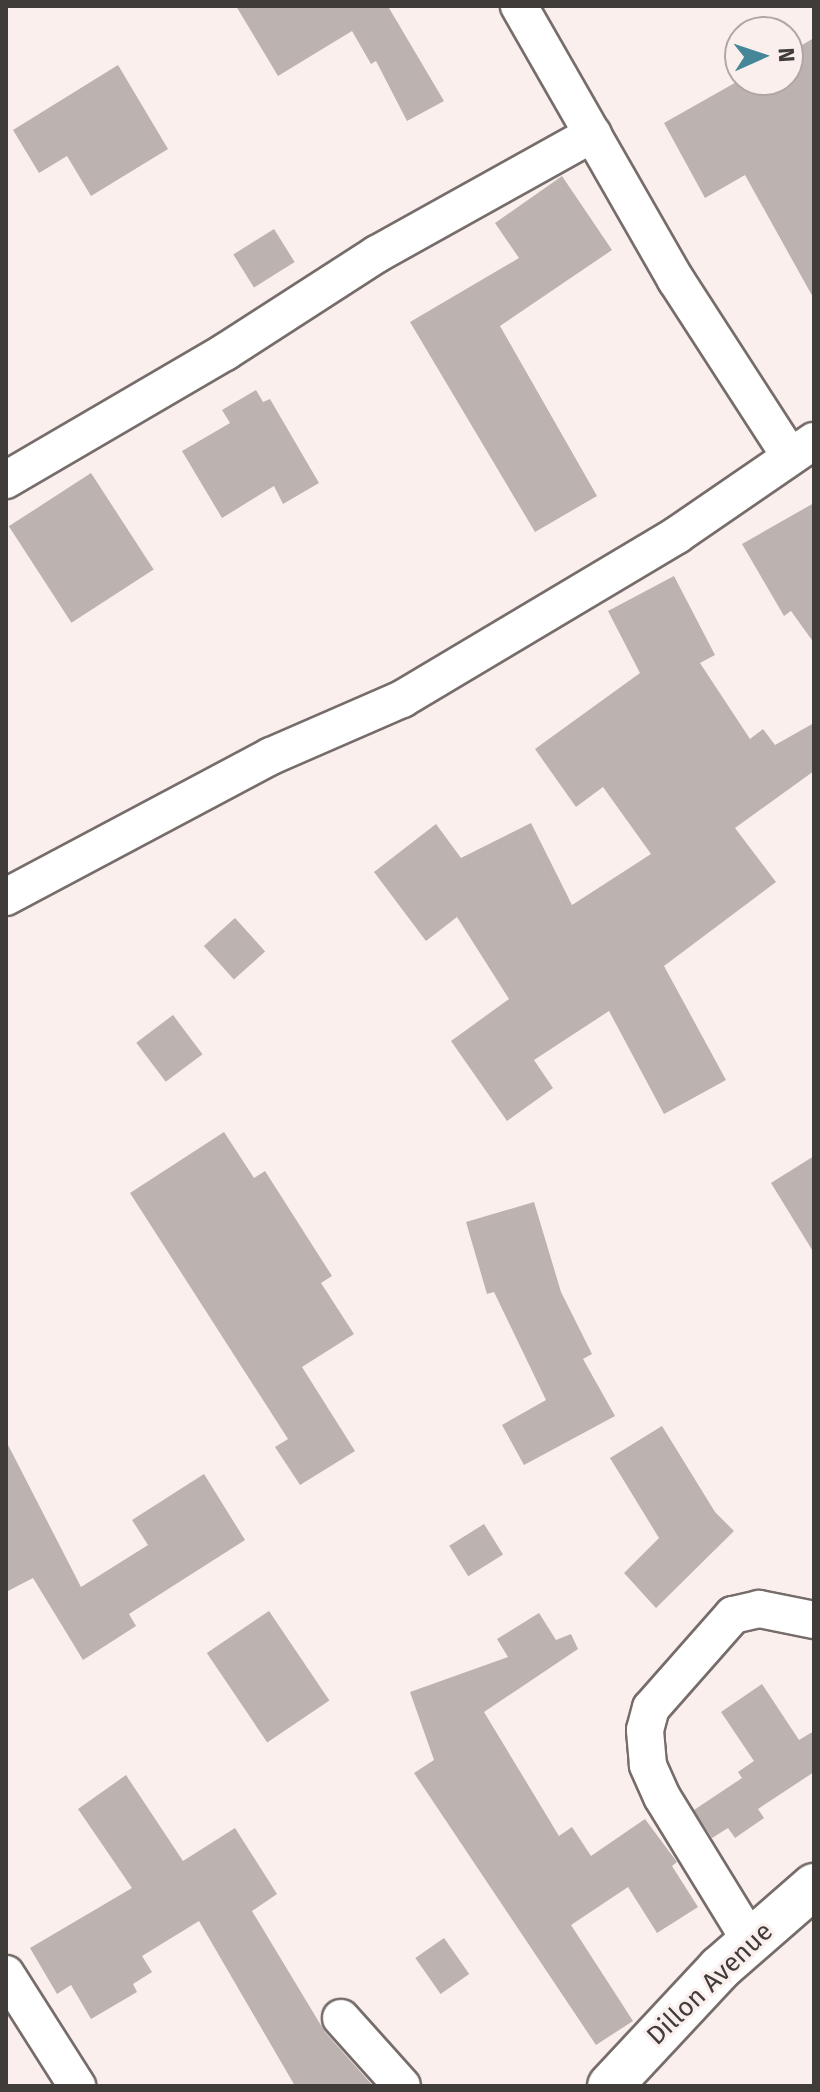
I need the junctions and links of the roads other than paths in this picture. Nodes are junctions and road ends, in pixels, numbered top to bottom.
1 (519, 6) edge
2 (593, 134) junction
3 (802, 448) edge
4 (6, 480) edge
5 (6, 897) edge
6 (814, 1620) edge
7 (814, 1886) edge
8 (751, 1942) junction
9 (6, 1974) edge
10 (341, 2018) dead end
11 (77, 2086) edge
12 (402, 2086) edge
13 (610, 2086) edge

1 - 2 street
2 - 3 street
2 - 4 street
3 - 5 street
6 - 8 street
7 - 8 street, Dillon Avenue
8 - 13 street, Dillon Avenue
9 - 11 street
10 - 12 street

